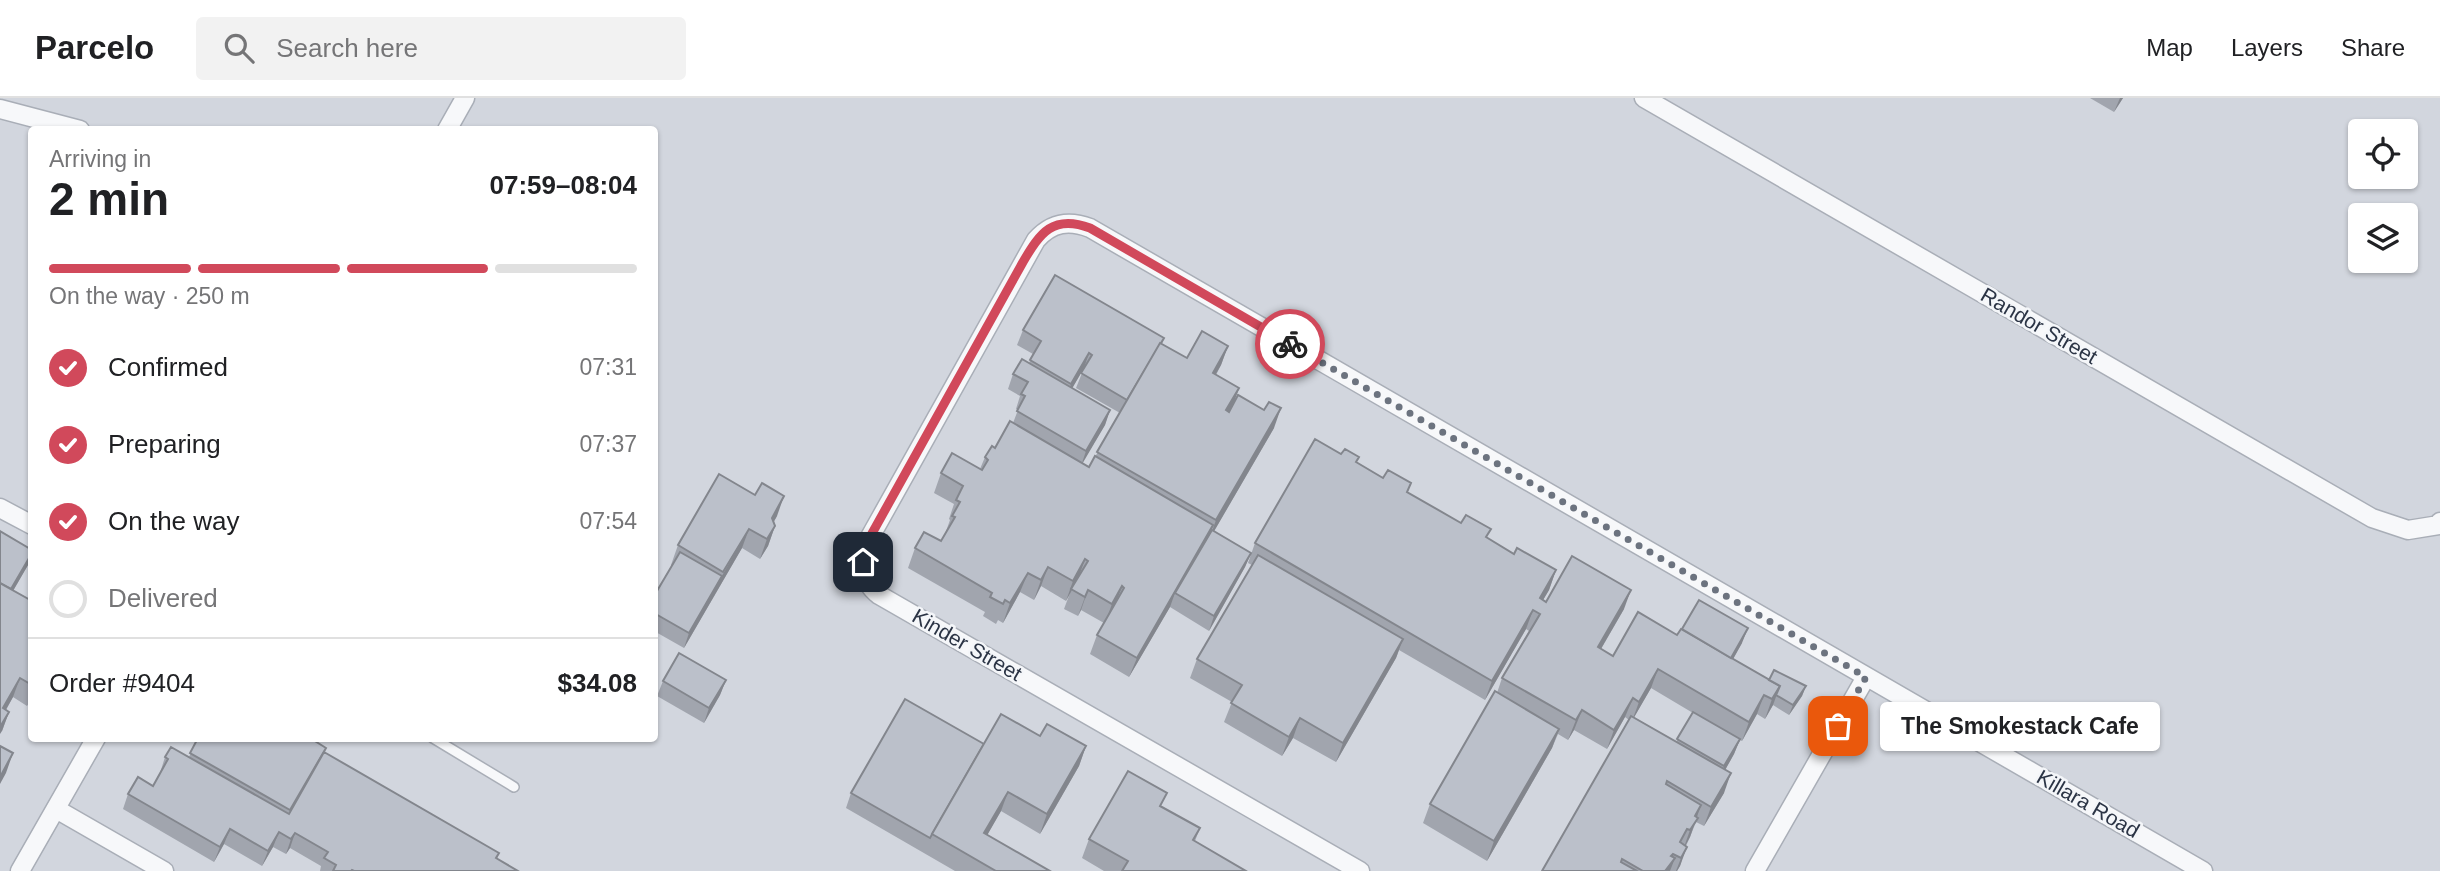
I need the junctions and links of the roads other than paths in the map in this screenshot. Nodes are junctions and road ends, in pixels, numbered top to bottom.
1 (465, 98) edge
2 (1644, 98) edge
3 (0, 109) edge
4 (65, 126) edge
5 (449, 126) edge
6 (1061, 223) joint
7 (0, 508) edge
8 (2440, 522) edge
9 (28, 523) edge
10 (1866, 677) junction
11 (94, 742) edge
12 (440, 742) edge
13 (514, 787) dead end
14 (56, 808) junction
15 (20, 871) edge
16 (164, 871) edge
17 (1360, 871) edge
18 (1755, 871) edge
19 (2203, 871) edge

1 - 5 street
2 - 8 street, Randor Street
3 - 4 street
6 - 10 street, Killara Road
6 - 17 street, Kinder Street
7 - 9 street
10 - 18 street
10 - 19 street, Killara Road
11 - 14 street
12 - 13 lane
14 - 15 street
14 - 16 street

